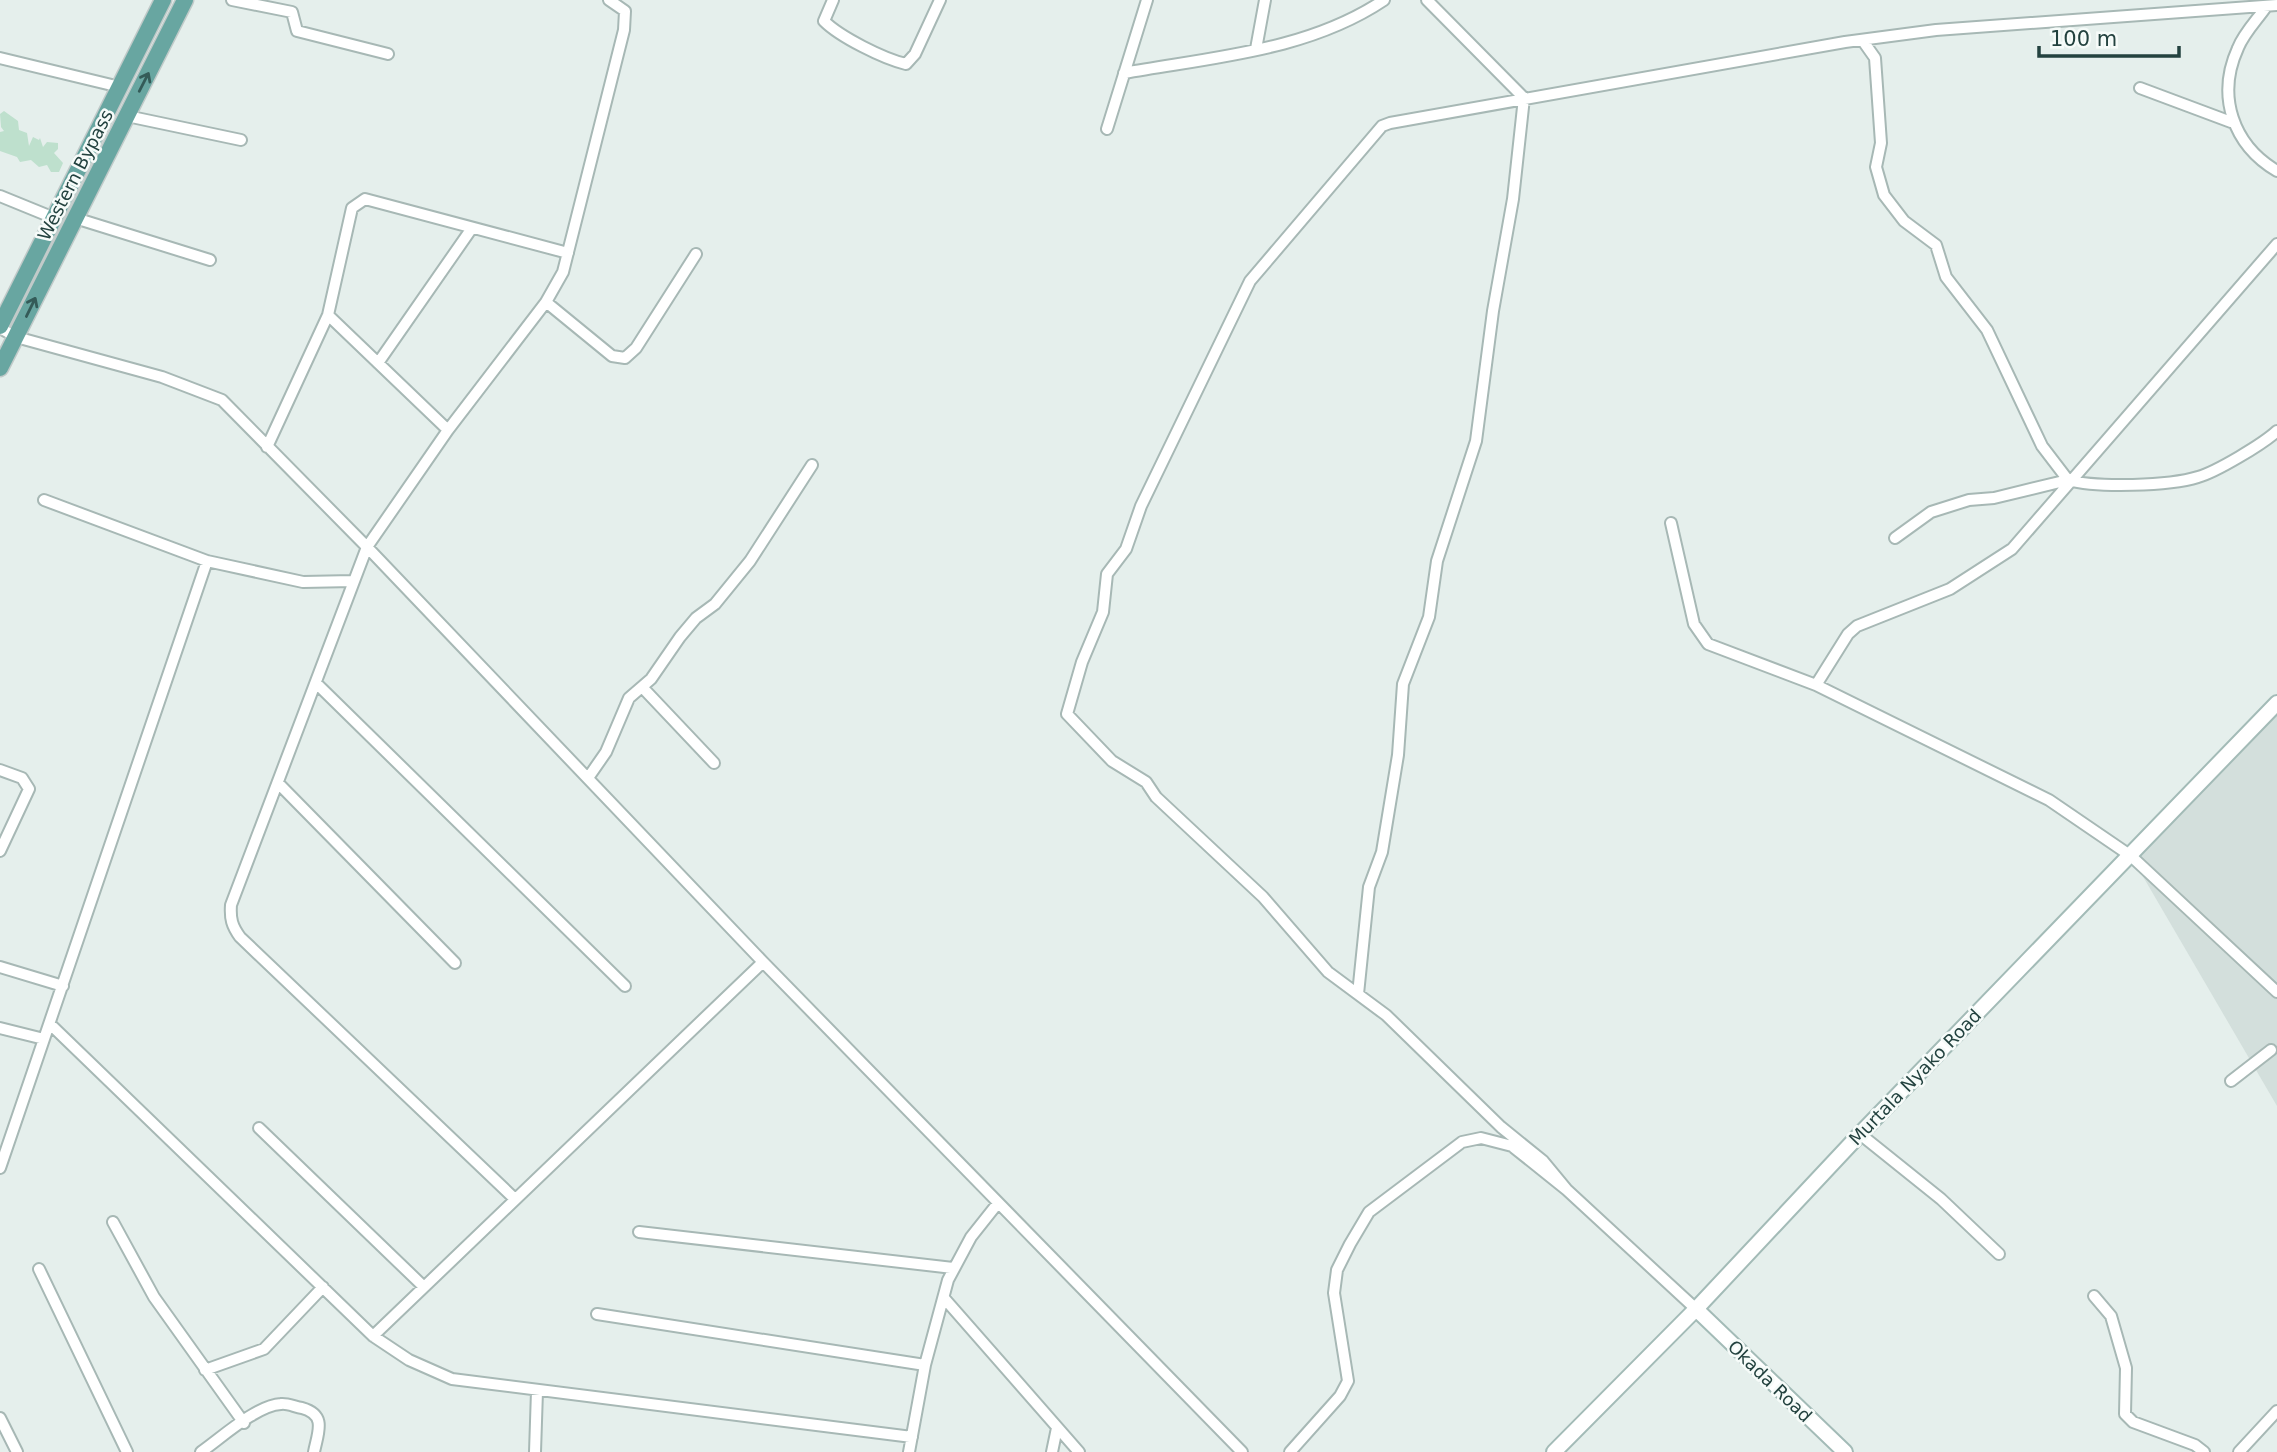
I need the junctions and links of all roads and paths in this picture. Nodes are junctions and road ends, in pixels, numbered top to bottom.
1 (163, 0) edge
2 (185, 0) edge
3 (232, 0) edge
4 (609, 0) edge
5 (833, 0) edge
6 (940, 0) edge
7 (1147, 0) edge
8 (1265, 0) edge
9 (1384, 0) edge
10 (1427, 0) edge
11 (2272, 6) edge
12 (1863, 41) junction
13 (1256, 49) junction
14 (388, 54) dead end
15 (0, 58) edge
16 (1124, 73) junction
17 (120, 87) junction
18 (2140, 88) dead end
19 (1524, 98) junction
20 (127, 116) junction
21 (2231, 122) junction
22 (1107, 129) dead end
23 (241, 140) dead end
24 (2277, 172) edge
25 (0, 195) edge
26 (54, 218) junction
27 (75, 218) junction
28 (472, 228) junction
29 (2277, 244) edge
30 (568, 253) junction
31 (696, 254) dead end
32 (210, 260) dead end
33 (546, 302) junction
34 (328, 315) junction
35 (2, 318) edge
36 (16, 337) junction
37 (378, 363) junction
38 (0, 368) edge
39 (448, 430) junction
40 (2277, 431) edge
41 (267, 447) junction
42 (812, 465) dead end
43 (2069, 480) junction
44 (44, 500) dead end
45 (1671, 523) dead end
46 (1895, 538) dead end
47 (367, 547) junction
48 (207, 561) junction
49 (353, 581) junction
50 (316, 683) junction
51 (1816, 685) junction
52 (643, 688) junction
53 (2277, 703) edge
54 (714, 763) dead end
55 (0, 770) edge
56 (588, 778) junction
57 (279, 784) junction
58 (0, 851) edge
59 (2130, 856) junction
60 (763, 962) junction
61 (455, 963) dead end
62 (0, 967) edge
63 (63, 986) junction
64 (625, 986) dead end
65 (2277, 992) edge
66 (1358, 994) junction
67 (50, 1024) junction
68 (0, 1028) edge
69 (2277, 1037) edge
70 (44, 1039) junction
71 (2274, 1049) edge
72 (2231, 1081) dead end
73 (258, 1128) dead end
74 (1860, 1133) junction
75 (0, 1168) edge
76 (1567, 1190) junction
77 (514, 1199) junction
78 (998, 1203) junction
79 (113, 1222) dead end
80 (639, 1232) dead end
81 (1999, 1254) dead end
82 (953, 1268) junction
83 (39, 1269) dead end
84 (323, 1287) junction
85 (424, 1287) junction
86 (2094, 1296) dead end
87 (944, 1298) junction
88 (1696, 1309) junction
89 (597, 1314) dead end
90 (373, 1336) junction
91 (925, 1365) junction
92 (205, 1370) junction
93 (537, 1391) junction
94 (2277, 1411) edge
95 (0, 1418) edge
96 (244, 1423) junction
97 (1057, 1427) junction
98 (912, 1437) junction
99 (17, 1452) edge
100 (127, 1452) edge
101 (201, 1452) edge
102 (314, 1452) edge
103 (535, 1452) edge
104 (909, 1452) edge
105 (1052, 1452) edge
106 (1079, 1452) edge
107 (1242, 1452) edge
108 (1290, 1452) edge
109 (1554, 1452) edge
110 (1845, 1452) edge
111 (2204, 1452) edge
112 (2239, 1452) edge

1 - 17 main road, Western Bypass
20 -> 2 main road, Western Bypass
3 - 14 street
4 - 30 street
5 - 6 street
7 - 16 street
8 - 13 street
9 - 13 street
10 - 19 street
11 - 12 street
11 - 21 street
12 - 19 street
12 - 43 street
13 - 16 street
15 - 17 street
16 - 22 street
17 - 26 main road, Western Bypass
18 - 21 street
19 - 66 street
19 - 66 street
20 - 23 street
20 - 27 main road, Western Bypass
21 - 24 street
25 - 26 street
26 - 35 main road, Western Bypass
27 - 32 street
36 -> 27 main road, Western Bypass
28 - 30 street
28 - 34 street
28 - 37 street
29 - 43 street
30 - 33 street
31 - 33 street
33 - 39 street
34 - 37 street
34 - 41 street
35 - 36 street
36 - 38 main road, Western Bypass
36 - 41 street
37 - 39 street
39 - 47 street
40 - 43 street
41 - 47 street
42 - 52 street
43 - 46 street
43 - 51 street
44 - 48 street
45 - 51 street
47 - 49 street
47 - 56 street
48 - 49 street
48 - 63 street
49 - 50 street
50 - 57 street
50 - 64 street
51 - 59 street
52 - 54 street
52 - 56 street
53 - 59 street, Murtala Nyako Road
55 - 58 street
56 - 60 street
57 - 61 street
57 - 77 street
59 - 65 street
59 - 74 street, Murtala Nyako Road
60 - 77 street
60 - 78 street
62 - 63 street
63 - 67 street
66 - 76 street
67 - 70 street
67 - 84 street
68 - 70 street
69 - 71 street
70 - 75 street
71 - 72 street
73 - 85 street
74 - 81 street
74 - 88 street, Murtala Nyako Road
76 - 88 street
76 - 108 street
77 - 85 street
78 - 82 street
78 - 107 street
79 - 92 street
80 - 82 street
82 - 87 street
83 - 100 street
84 - 90 street
84 - 92 street
85 - 90 street
86 - 111 street
87 - 91 street
87 - 97 street
88 - 109 street, Murtala Nyako Road
88 - 110 street, Okada Road
89 - 91 street
90 - 93 street
91 - 98 street
92 - 96 street
93 - 98 street
93 - 103 street
94 - 112 street
95 - 99 street
96 - 101 street
96 - 102 street
97 - 105 street
97 - 106 street
98 - 104 street

